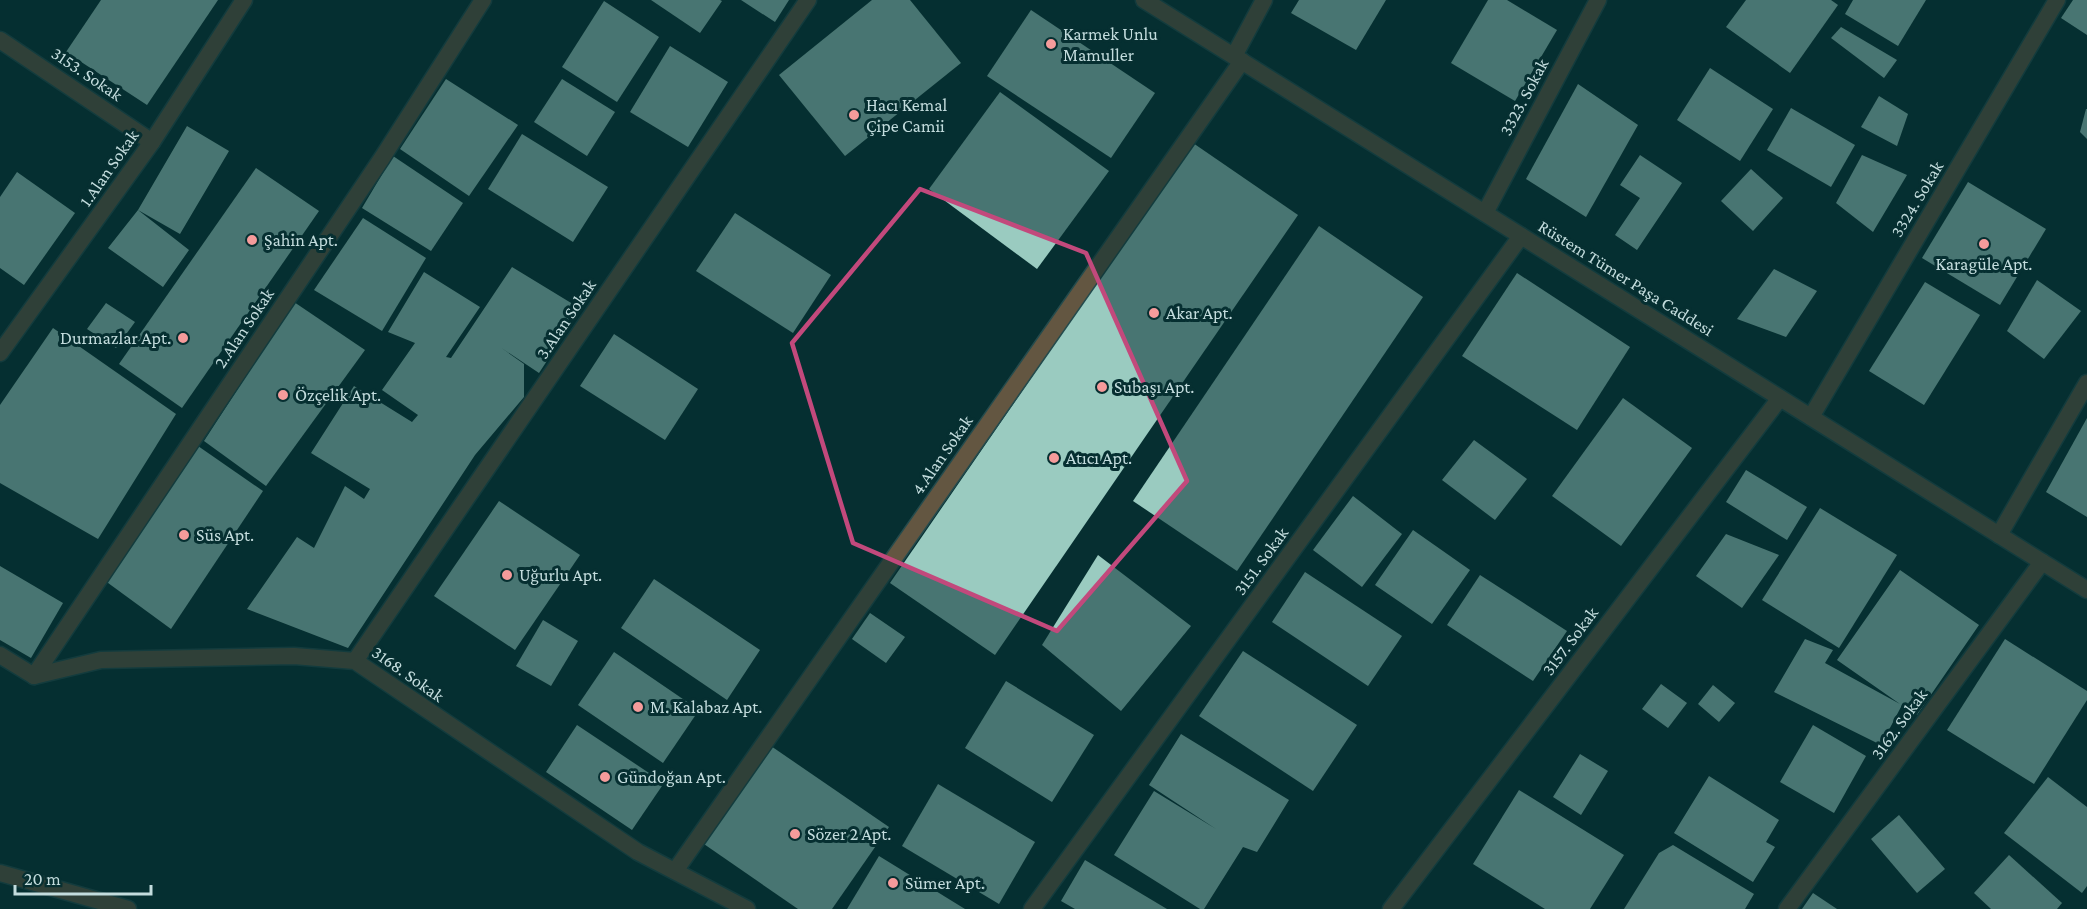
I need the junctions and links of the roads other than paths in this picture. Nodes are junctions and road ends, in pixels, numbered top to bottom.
1 (244, 0) edge
2 (483, 0) edge
3 (808, 0) edge
4 (1144, 0) edge
5 (1263, 0) edge
6 (1598, 0) edge
7 (2056, 0) edge
8 (0, 40) edge
9 (1238, 59) junction
10 (152, 142) junction
11 (1485, 213) junction
12 (1521, 236) junction
13 (0, 353) edge
14 (2087, 383) edge
15 (1780, 398) junction
16 (1811, 417) junction
17 (1999, 535) junction
18 (2042, 562) junction
19 (2087, 590) edge
20 (0, 656) edge
21 (355, 661) junction
22 (34, 676) junction
23 (675, 871) junction
24 (0, 873) edge
25 (128, 909) edge
26 (747, 909) edge
27 (1032, 909) edge
28 (1391, 909) edge
29 (1787, 909) edge

1 - 10 street, 1.Alan Sokak
2 - 22 street, 2.Alan Sokak
3 - 21 street, 3.Alan Sokak
4 - 9 street, Rüstem Tümer Paşa Caddesi
5 - 9 street, 4.Alan Sokak
6 - 11 street, 3323. Sokak
7 - 16 street, 3324. Sokak
8 - 10 street, 3153. Sokak
9 - 11 street, Rüstem Tümer Paşa Caddesi
9 - 23 street, 4.Alan Sokak
10 - 13 street, 1.Alan Sokak
11 - 12 street, Rüstem Tümer Paşa Caddesi
12 - 15 street, Rüstem Tümer Paşa Caddesi
12 - 27 street, 3151. Sokak
14 - 17 street
15 - 16 street, Rüstem Tümer Paşa Caddesi
15 - 28 street, 3157. Sokak
16 - 17 street, Rüstem Tümer Paşa Caddesi
17 - 18 street, Rüstem Tümer Paşa Caddesi
18 - 19 street, Rüstem Tümer Paşa Caddesi
18 - 29 street, 3162. Sokak
20 - 22 street
21 - 22 street, 3168. Sokak
21 - 23 street, 3168. Sokak
23 - 26 street, 3168. Sokak
24 - 25 street

